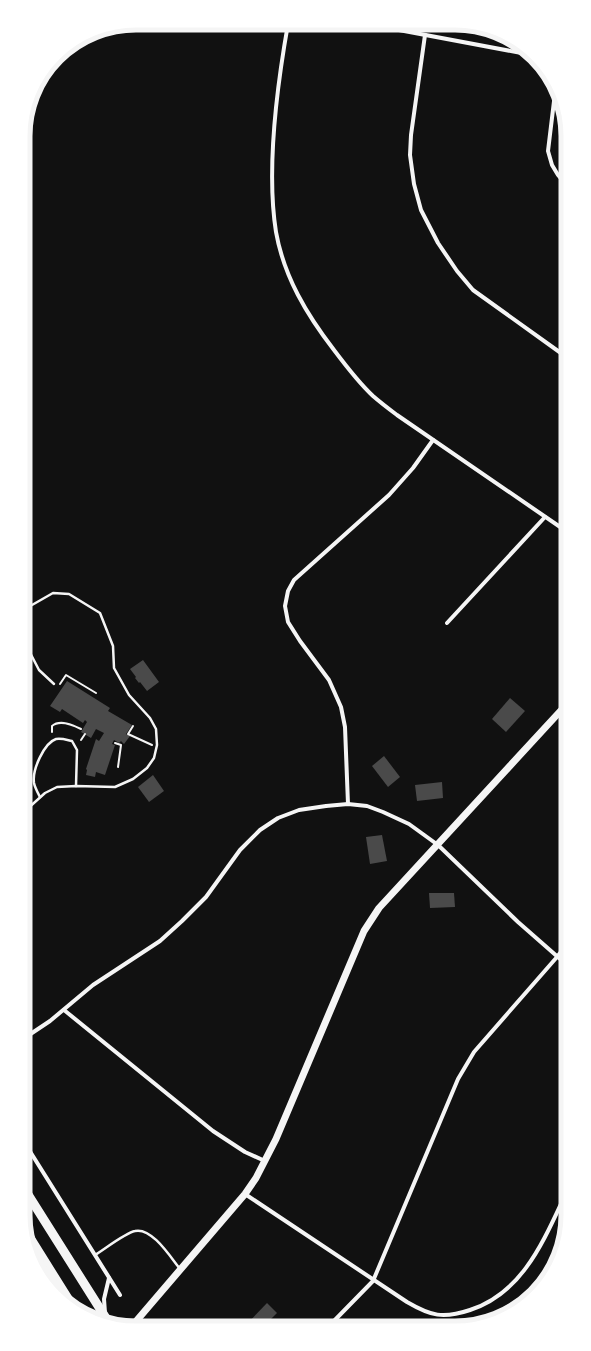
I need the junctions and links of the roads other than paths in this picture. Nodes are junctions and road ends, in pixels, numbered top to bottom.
1 (287, 30) edge
2 (399, 30) edge
3 (425, 35) junction
4 (521, 53) edge
5 (554, 100) edge
6 (561, 179) edge
7 (561, 353) edge
8 (433, 440) junction
9 (544, 517) junction
10 (561, 528) edge
11 (30, 606) edge
12 (447, 623) dead end
13 (30, 653) edge
14 (54, 684) dead end
15 (561, 710) edge
16 (76, 786) junction
17 (40, 797) junction
18 (348, 804) junction
19 (30, 806) edge
20 (438, 845) junction
21 (561, 952) edge
22 (557, 957) junction
23 (561, 960) edge
24 (64, 1010) junction
25 (30, 1034) edge
26 (30, 1151) edge
27 (265, 1161) junction
28 (245, 1194) junction
29 (30, 1198) edge
30 (561, 1203) edge
31 (36, 1247) edge
32 (95, 1256) junction
33 (181, 1270) junction
34 (109, 1278) junction
35 (373, 1281) junction
36 (58, 1287) edge
37 (120, 1295) dead end
38 (104, 1316) edge
39 (106, 1316) edge
40 (136, 1321) edge
41 (334, 1321) edge

1 - 8 street
2 - 3 street
3 - 4 street
3 - 7 street
5 - 6 street
8 - 9 street
8 - 18 street
9 - 10 street
9 - 12 street
11 - 16 lane
13 - 14 lane
15 - 20 street
16 - 17 lane
16 - 17 lane
17 - 19 lane
18 - 20 street
18 - 24 street
20 - 22 street
20 - 27 street
21 - 22 street
22 - 23 street
22 - 35 street
24 - 25 street
24 - 27 street
26 - 32 street
27 - 28 street
28 - 33 street
28 - 35 street
29 - 38 main road
30 - 35 street
31 - 36 main road
32 - 33 lane
32 - 34 street
33 - 40 street
34 - 37 street
34 - 39 street
35 - 41 street

